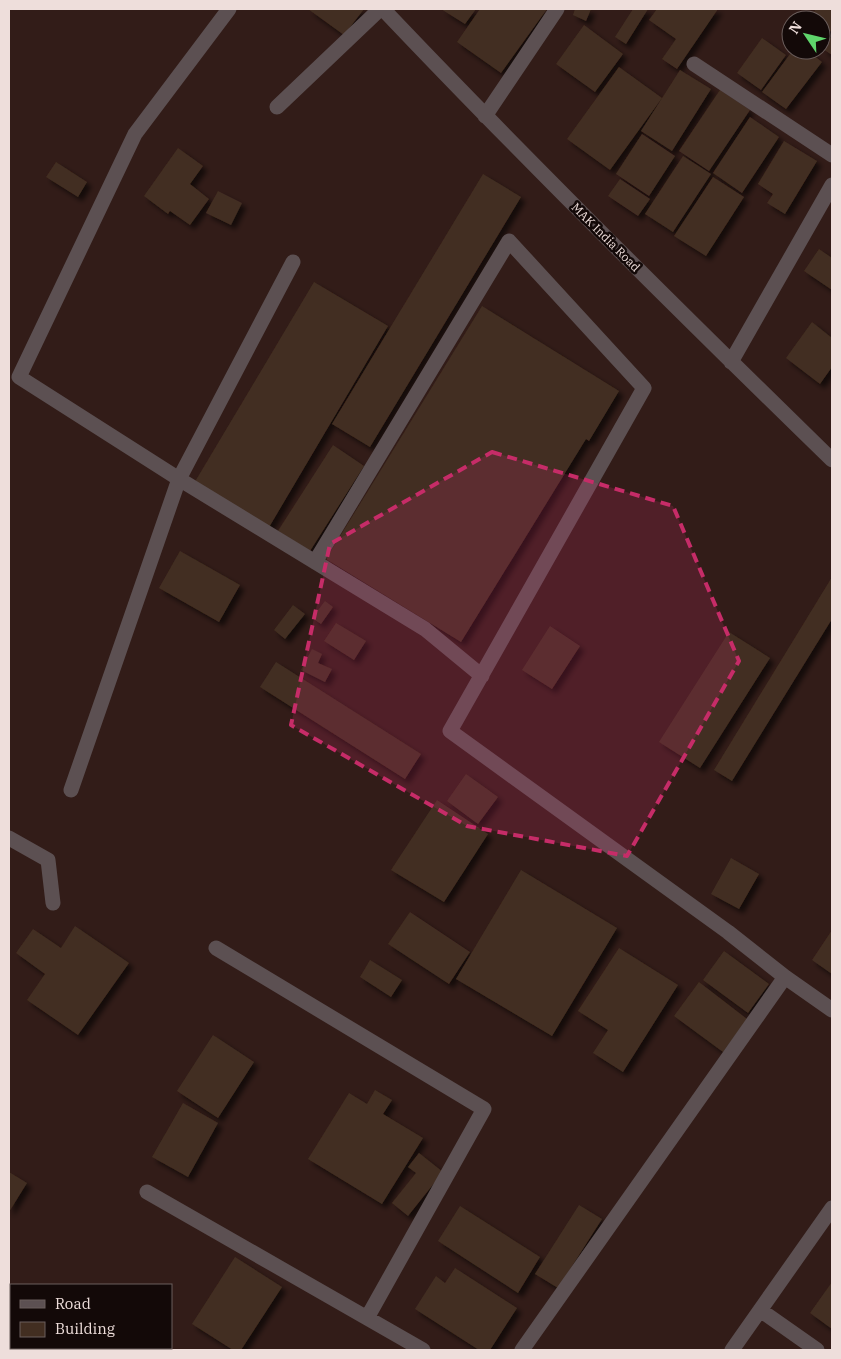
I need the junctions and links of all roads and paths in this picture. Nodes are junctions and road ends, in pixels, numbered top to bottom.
1 (229, 9) edge
2 (380, 9) edge
3 (383, 9) edge
4 (557, 9) edge
5 (694, 64) dead end
6 (277, 107) dead end
7 (485, 116) junction
8 (832, 155) edge
9 (832, 185) edge
10 (293, 262) dead end
11 (731, 362) junction
12 (14, 377) edge
13 (832, 460) edge
14 (179, 479) junction
15 (315, 562) junction
16 (482, 676) junction
17 (71, 790) dead end
18 (9, 838) edge
19 (53, 903) dead end
20 (216, 948) dead end
21 (785, 977) junction
22 (832, 1010) edge
23 (147, 1192) dead end
24 (832, 1208) edge
25 (760, 1310) junction
26 (367, 1318) junction
27 (423, 1350) edge
28 (522, 1350) edge
29 (732, 1350) edge
30 (817, 1350) edge

1 - 12 street
2 - 6 street
3 - 7 street, MAK India Road
4 - 7 street
5 - 8 street
7 - 11 street, MAK India Road
9 - 11 street
10 - 14 street
11 - 13 street, MAK India Road
12 - 14 street
14 - 15 street
14 - 17 street
15 - 16 street
15 - 16 street
16 - 21 street
18 - 19 street
20 - 26 street
21 - 22 street
21 - 28 street
23 - 26 street
24 - 25 street
25 - 29 street
25 - 30 street
26 - 27 street

